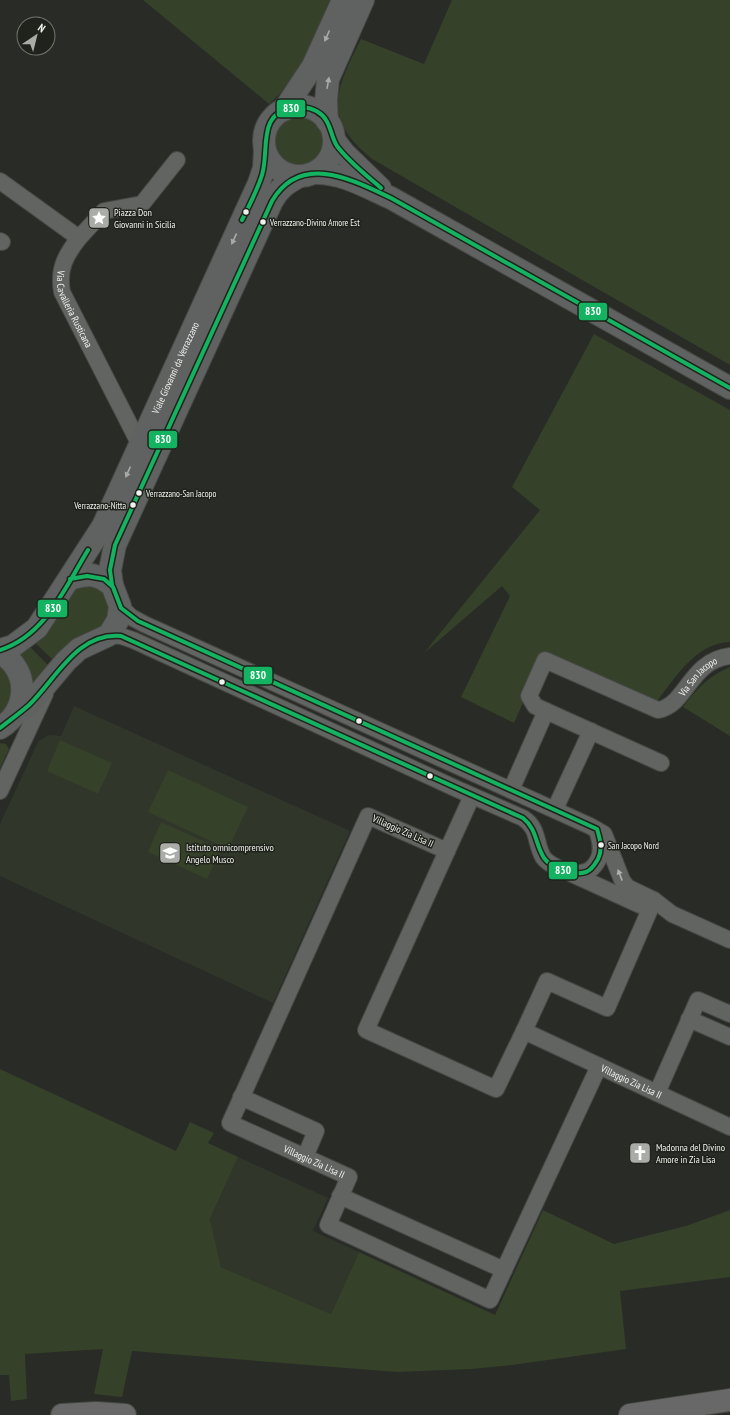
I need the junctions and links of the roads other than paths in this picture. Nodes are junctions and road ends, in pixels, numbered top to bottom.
1 (351, 5) edge
2 (284, 110) junction
3 (330, 131) junction
4 (265, 150) junction
5 (177, 160) dead end
6 (307, 174) junction
7 (0, 181) edge
8 (391, 198) junction
9 (79, 238) junction
10 (730, 388) edge
11 (140, 445) junction
12 (70, 579) junction
13 (112, 585) junction
14 (120, 606) junction
15 (110, 635) junction
16 (0, 651) edge
17 (730, 656) edge
18 (50, 681) junction
19 (546, 711) junction
20 (5, 724) edge
21 (591, 731) junction
22 (25, 738) junction
23 (661, 763) dead end
24 (511, 790) junction
25 (0, 791) edge
26 (472, 796) junction
27 (555, 810) junction
28 (597, 829) junction
29 (447, 851) junction
30 (572, 874) junction
31 (653, 905) junction
32 (730, 940) edge
33 (730, 1014) edge
34 (689, 1019) junction
35 (524, 1031) junction
36 (730, 1037) edge
37 (599, 1066) junction
38 (657, 1093) junction
39 (241, 1097) junction
40 (730, 1127) edge
41 (305, 1157) junction
42 (340, 1196) junction
43 (504, 1270) junction
44 (730, 1400) edge
45 (62, 1415) edge
46 (125, 1415) edge
47 (630, 1415) edge

1 -> 2 main road
3 -> 1 main road
2 - 3 main road
2 - 4 main road
3 - 6 main road
3 - 8 main road
4 - 6 main road
4 -> 11 main road, Viale Giovanni da Verrazzano
5 - 9 street, Via Cavalleria Rusticana
6 - 8 main road
6 - 13 main road, Viale Giovanni da Verrazzano
7 - 9 street
8 - 10 main road
9 - 11 street, Via Cavalleria Rusticana
11 -> 12 main road, Viale Giovanni da Verrazzano
12 - 13 main road
12 - 16 main road, Viale Giovanni da Verrazzano
13 - 14 main road, Viale Giovanni da Verrazzano
14 - 15 main road
14 - 24 street
15 - 18 main road
15 - 26 street
16 - 20 main road
17 - 19 street, Via San Jacopo
18 - 20 main road
18 - 22 street
19 - 21 street
19 - 24 street
20 - 22 street
21 - 23 street
21 - 27 street
22 - 25 street
24 - 27 street
26 - 29 street, Villaggio Zia Lisa II
26 - 30 street
27 - 28 street
28 - 30 street
31 -> 28 street
29 - 35 street
29 - 39 street, Villaggio Zia Lisa II
30 - 31 street
31 - 32 street
31 - 35 street
33 - 34 street
34 - 36 street
34 - 38 street
35 - 37 street
37 - 38 street, Villaggio Zia Lisa II
37 - 43 street, Villaggio Zia Lisa II
38 - 40 street, Villaggio Zia Lisa II
39 - 41 street, Villaggio Zia Lisa II
39 - 41 street
41 - 42 street, Villaggio Zia Lisa II
42 - 43 street
42 - 43 street, Villaggio Zia Lisa II
44 - 47 main road
45 - 46 main road

